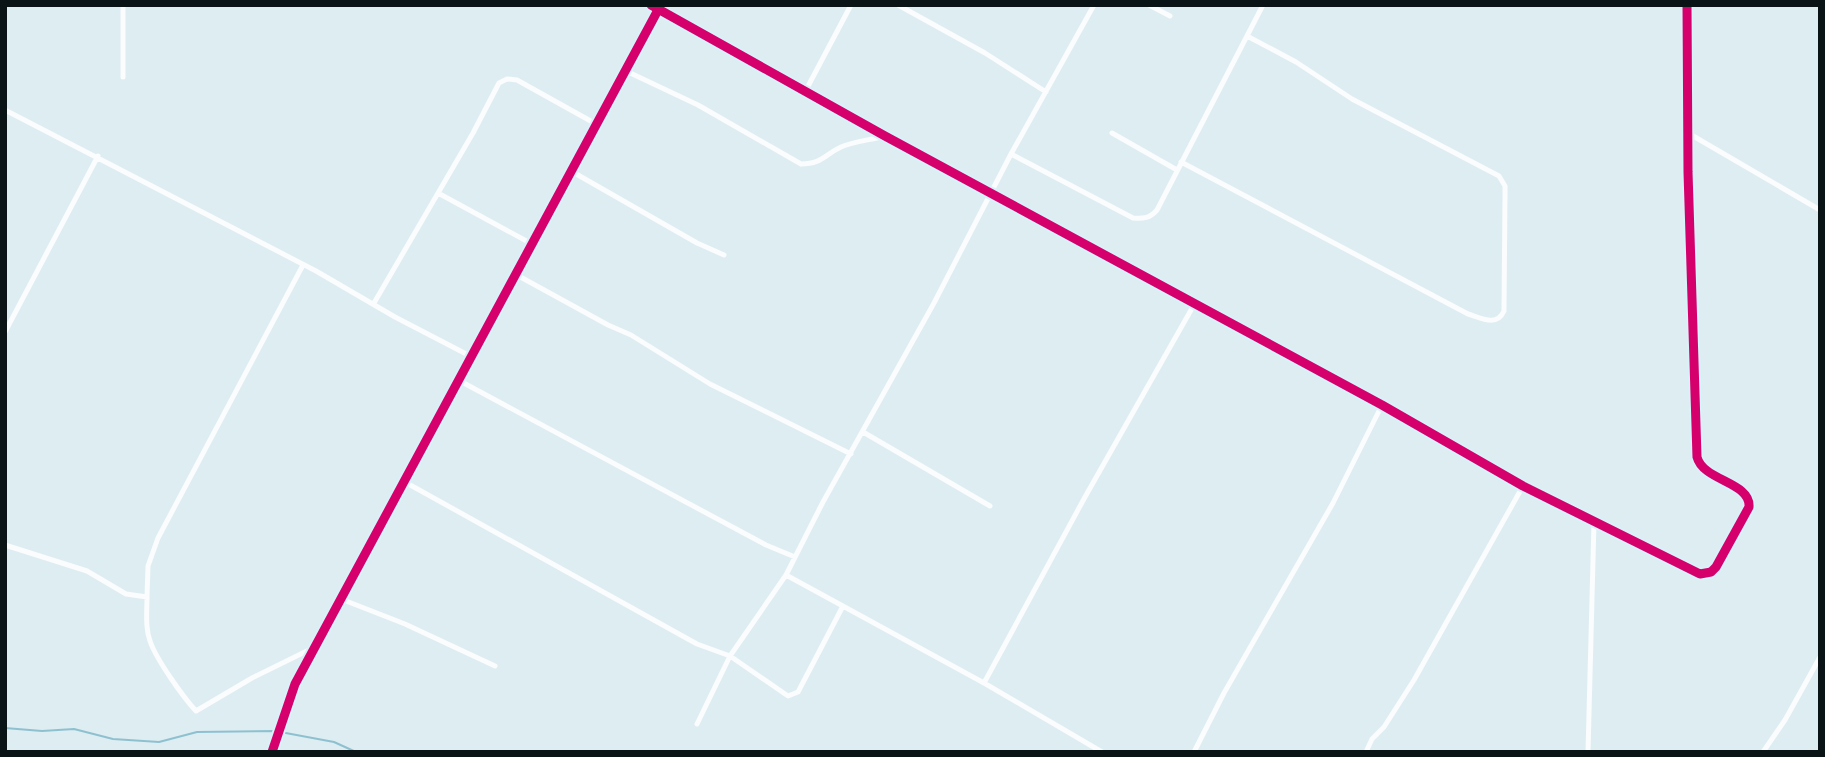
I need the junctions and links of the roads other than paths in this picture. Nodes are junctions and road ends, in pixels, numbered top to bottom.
1 (123, 5) edge
2 (651, 5) edge
3 (851, 5) edge
4 (898, 5) edge
5 (1094, 5) edge
6 (1149, 5) edge
7 (1263, 5) edge
8 (1687, 5) edge
9 (658, 10) junction
10 (1170, 16) dead end
11 (1247, 36) junction
12 (626, 71) junction
13 (123, 77) dead end
14 (806, 90) junction
15 (1046, 92) junction
16 (5, 110) edge
17 (596, 124) junction
18 (1112, 133) dead end
19 (1688, 133) junction
20 (886, 136) junction
21 (1011, 154) junction
22 (98, 156) junction
23 (1181, 162) junction
24 (1177, 170) junction
25 (571, 171) junction
26 (992, 192) junction
27 (438, 193) junction
28 (1820, 210) edge
29 (532, 244) junction
30 (724, 255) dead end
31 (303, 264) junction
32 (515, 275) junction
33 (374, 303) junction
34 (1195, 303) junction
35 (5, 332) edge
36 (472, 357) junction
37 (460, 381) junction
38 (1382, 405) junction
39 (863, 432) junction
40 (851, 454) junction
41 (403, 481) junction
42 (1523, 486) junction
43 (990, 506) dead end
44 (1594, 522) junction
45 (5, 545) edge
46 (794, 557) junction
47 (786, 575) junction
48 (147, 597) junction
49 (341, 599) junction
50 (843, 607) junction
51 (316, 646) junction
52 (730, 656) junction
53 (1820, 657) edge
54 (495, 666) dead end
55 (984, 683) junction
56 (697, 724) dead end
57 (272, 752) edge
58 (1102, 752) edge
59 (1194, 752) edge
60 (1366, 752) edge
61 (1588, 752) edge
62 (1763, 752) edge

1 - 13 street
2 - 9 street
3 - 14 street
4 - 15 street
5 - 15 street
6 - 10 street
7 - 11 street
8 - 19 street
9 - 12 street
9 - 14 street
11 - 23 street
11 - 23 street
12 - 17 street
12 - 20 street
14 - 20 street
15 - 21 street
16 - 22 street
17 - 25 street
17 - 27 street
18 - 24 street
19 - 28 street
19 - 44 street
20 - 26 street
21 - 24 street
21 - 26 street
22 - 31 street
22 - 35 street
23 - 24 street
25 - 29 street
25 - 30 street
26 - 34 street
26 - 39 street
27 - 29 street
27 - 33 street
29 - 32 street
31 - 33 street
31 - 48 street
32 - 36 street
32 - 40 street
33 - 36 street
34 - 38 street
34 - 55 street
36 - 37 street
37 - 41 street
37 - 46 street
38 - 42 street
38 - 59 street
39 - 40 street
39 - 43 street
40 - 46 street
41 - 49 street
41 - 52 street
42 - 44 street
42 - 60 street
44 - 61 street
45 - 48 street
46 - 47 street
47 - 50 street
47 - 52 street
48 - 51 street
49 - 51 street
49 - 54 street
50 - 52 street
50 - 55 street
51 - 57 street
52 - 56 street
53 - 62 street
55 - 58 street

